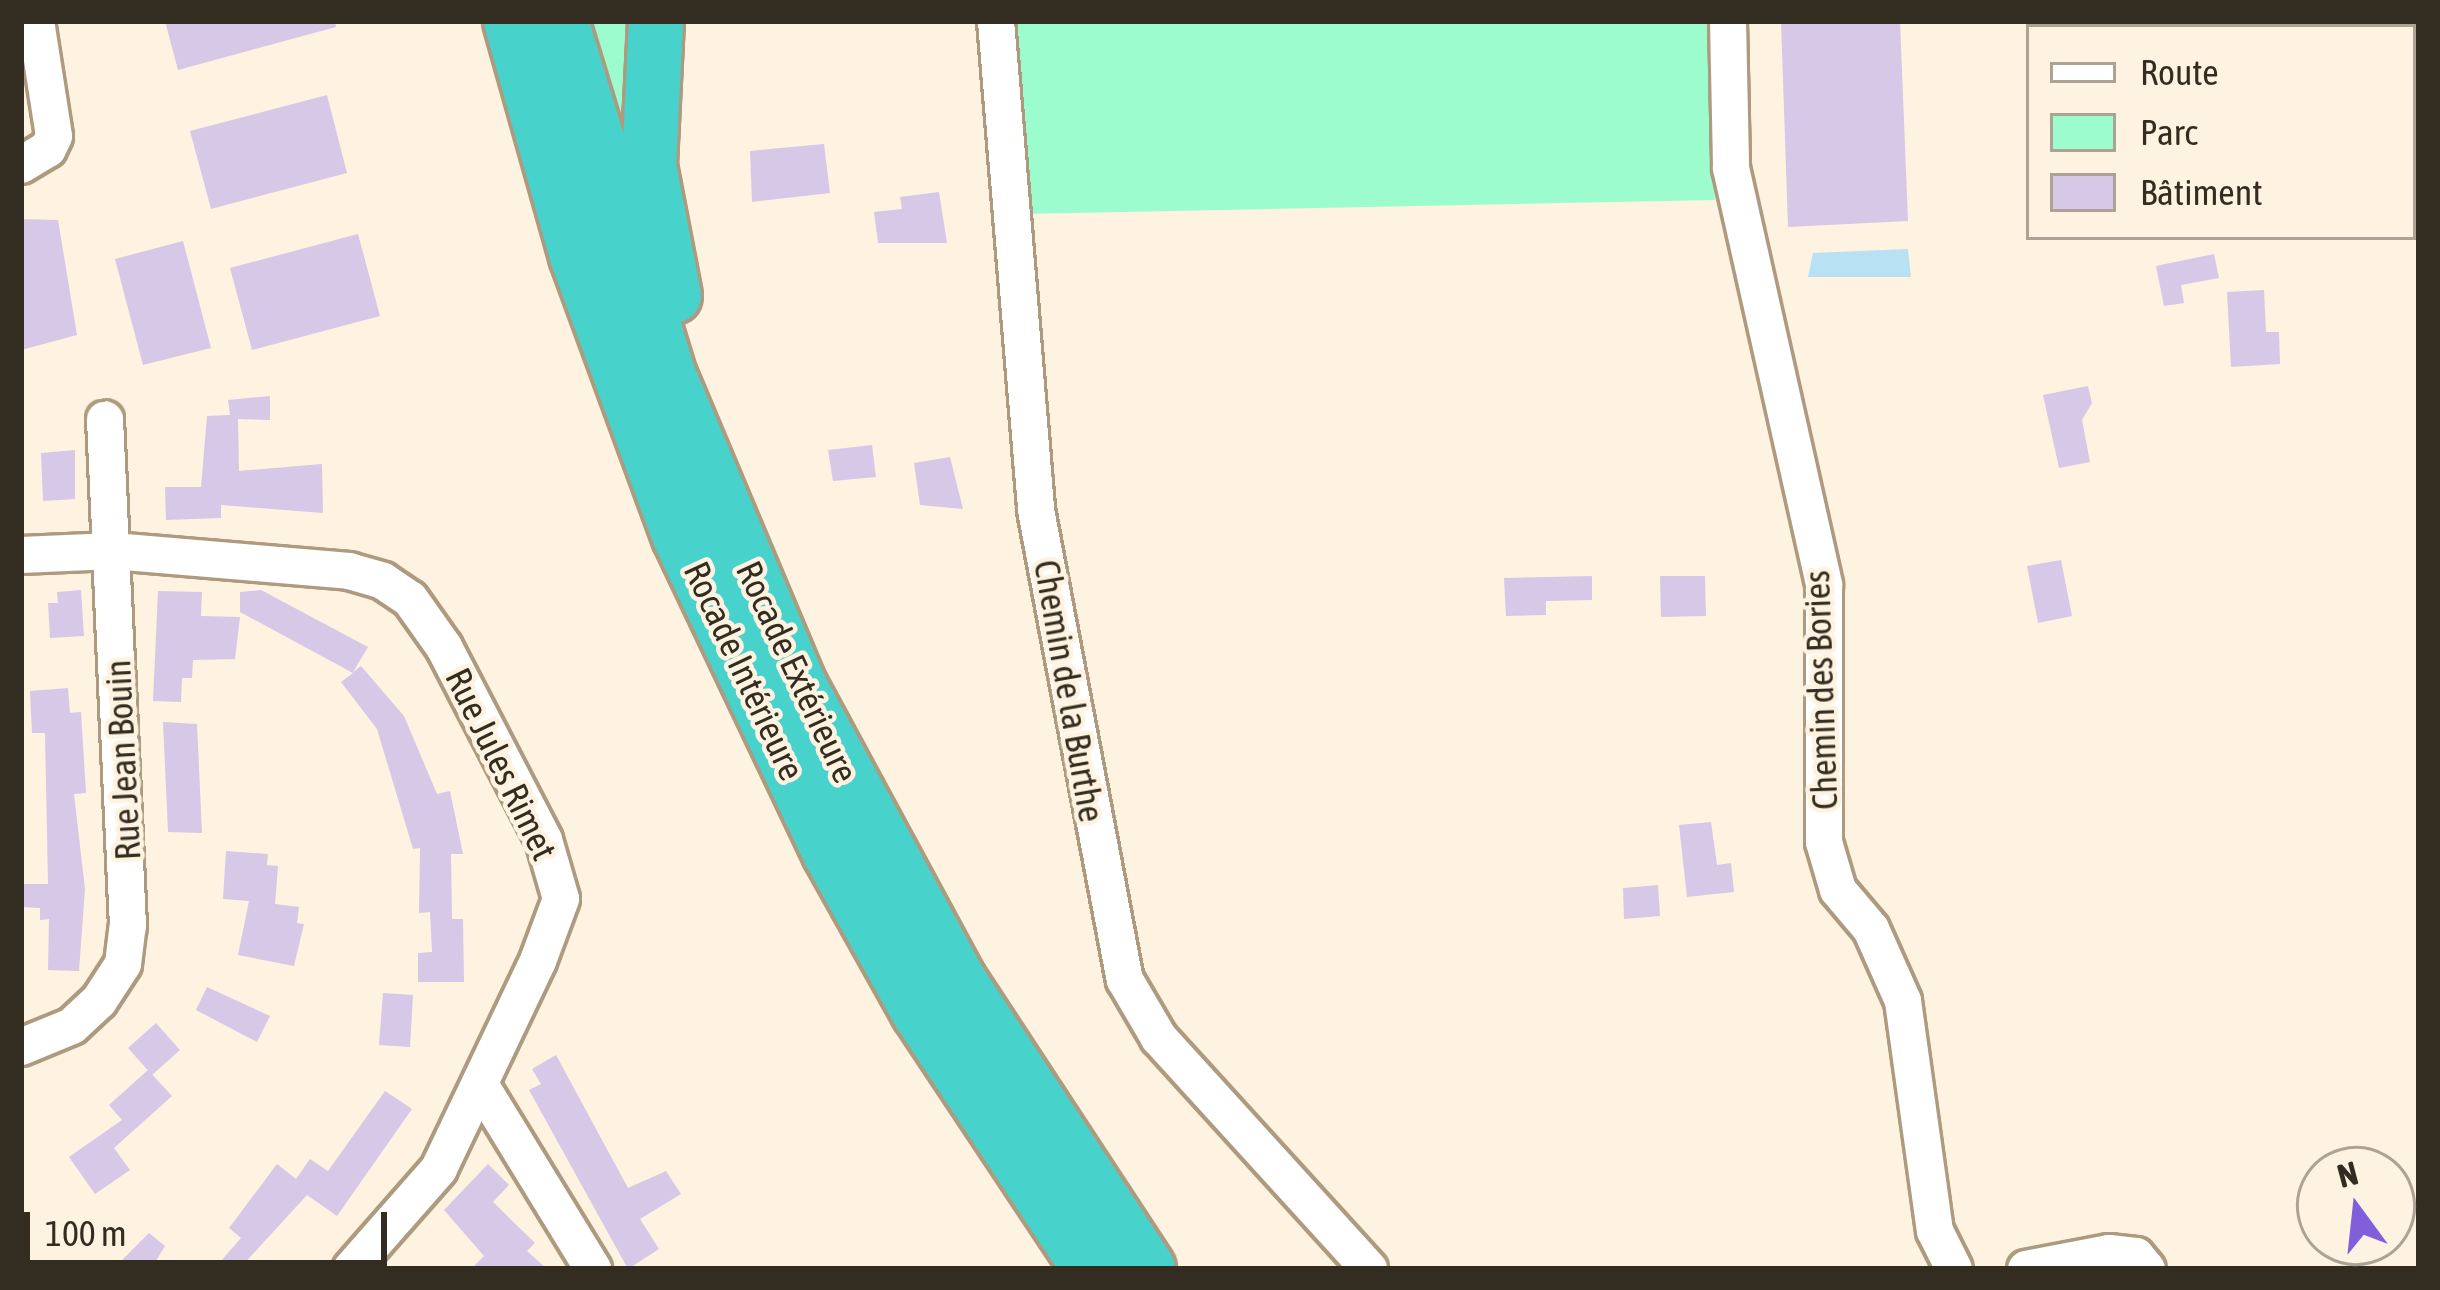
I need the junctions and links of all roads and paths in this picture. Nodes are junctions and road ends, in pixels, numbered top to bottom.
1 (36, 21) edge
2 (480, 21) edge
3 (511, 21) edge
4 (560, 21) edge
5 (656, 21) edge
6 (996, 21) edge
7 (1728, 21) edge
8 (21, 165) edge
9 (621, 389) junction
10 (105, 420) dead end
11 (113, 551) junction
12 (21, 555) edge
13 (800, 687) junction
14 (21, 1047) edge
15 (481, 1086) junction
16 (351, 1269) edge
17 (593, 1269) edge
18 (1090, 1269) edge
19 (1148, 1269) edge
20 (1369, 1269) edge
21 (1954, 1269) edge
22 (2026, 1269) edge
23 (2147, 1269) edge

1 - 8 street
2 - 9 highway
3 - 9 highway, Rocade Intérieure
4 - 13 highway, Rocade Extérieure
5 - 13 highway
6 - 20 street, Chemin de la Burthe
7 - 21 street, Chemin des Bories
9 - 18 highway, Rocade Intérieure
10 - 11 street, Rue Jean Bouin
11 - 12 street, Rue Jules Rimet
11 - 14 street, Rue Jean Bouin
11 - 15 street, Rue Jules Rimet
13 - 19 highway, Rocade Extérieure
15 - 16 street, Rue Jules Rimet
15 - 17 street
22 - 23 street

